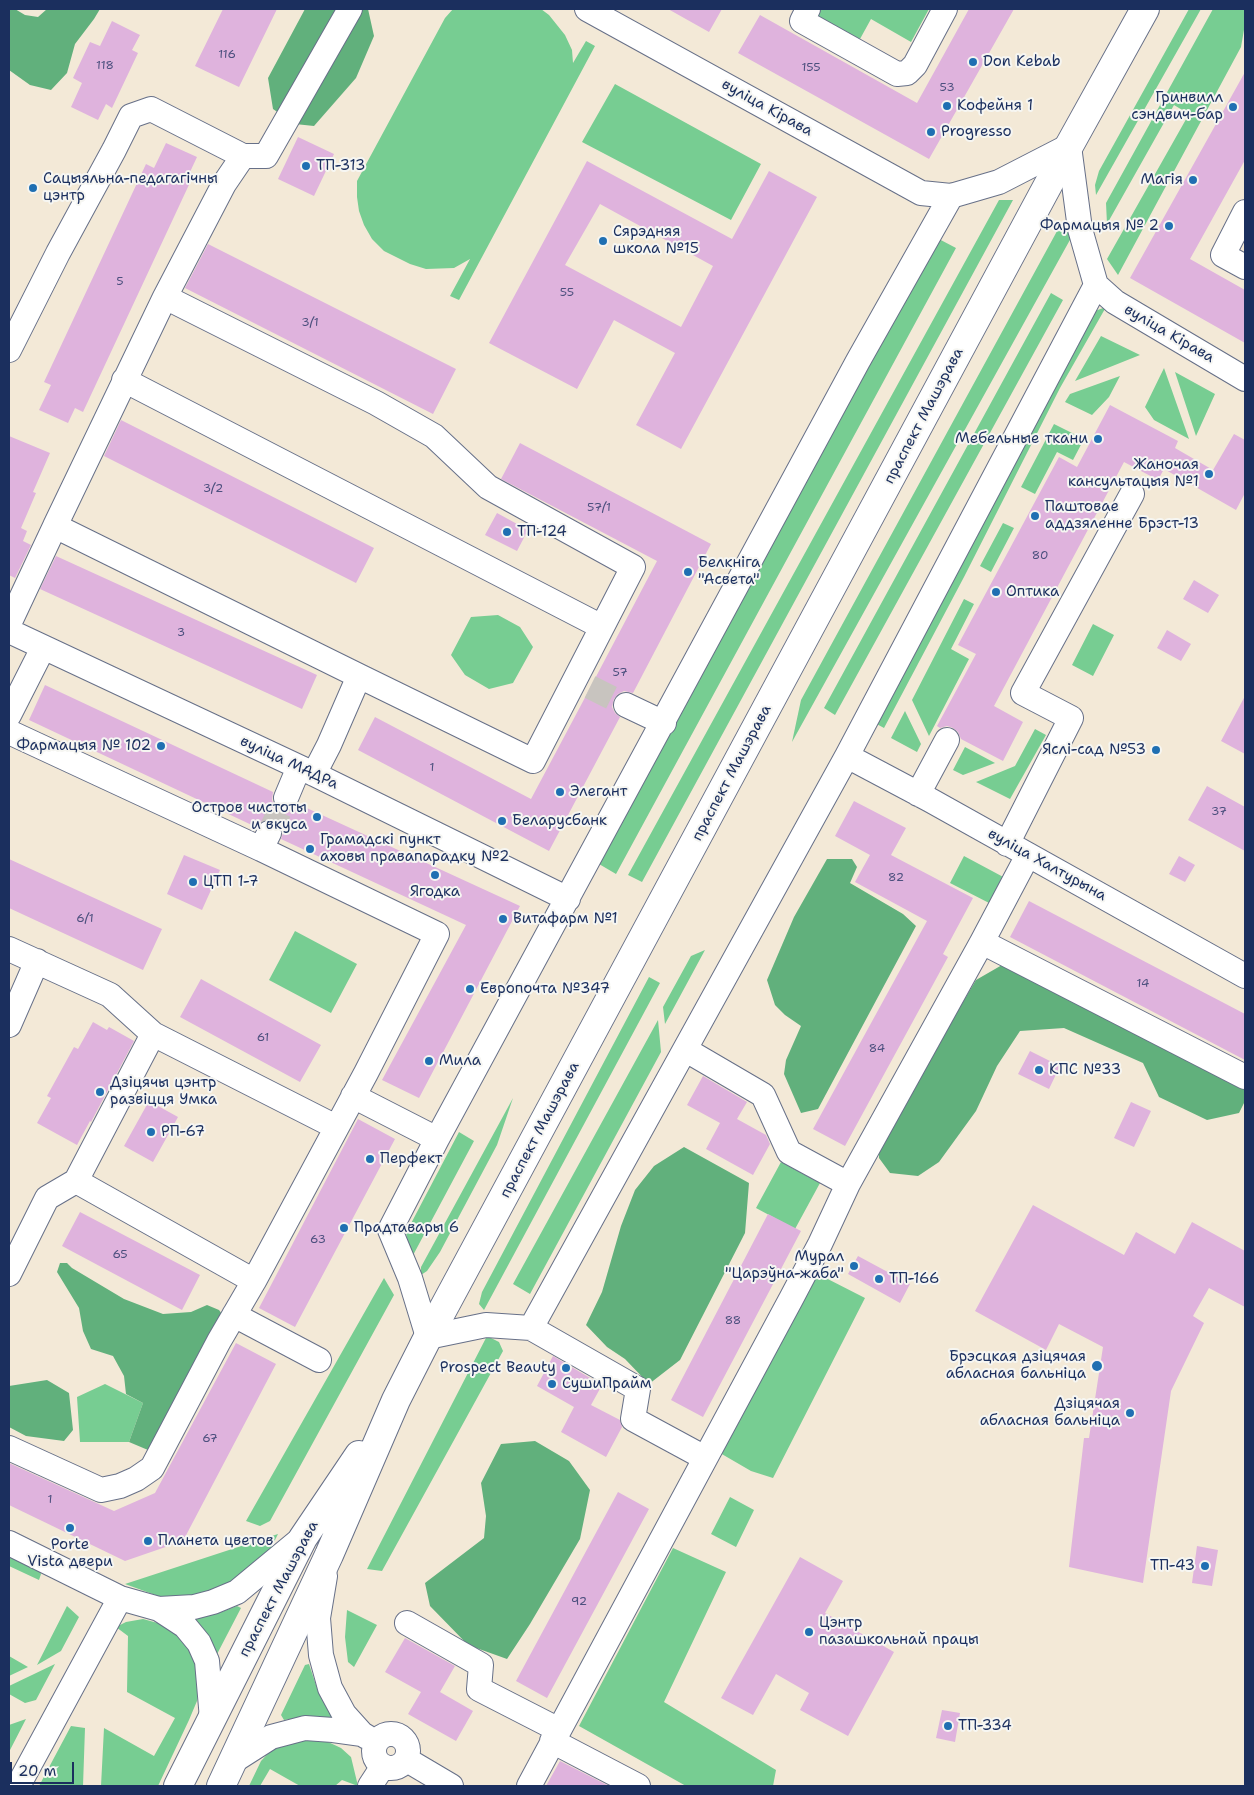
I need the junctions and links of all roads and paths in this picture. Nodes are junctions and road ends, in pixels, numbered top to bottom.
1 (350, 9) edge
2 (587, 9) edge
3 (808, 9) edge
4 (945, 9) edge
5 (1145, 9) edge
6 (1069, 146) junction
7 (243, 156) junction
8 (951, 196) junction
9 (1245, 212) edge
10 (1245, 267) edge
11 (1096, 284) junction
12 (165, 297) junction
13 (9, 350) edge
14 (1245, 379) edge
15 (124, 380) junction
16 (1132, 494) dead end
17 (55, 526) junction
18 (9, 624) edge
19 (602, 627) junction
20 (9, 631) edge
21 (42, 648) junction
22 (359, 676) junction
23 (626, 705) tunnel mouth
24 (9, 715) edge
25 (664, 723) junction
26 (9, 732) edge
27 (948, 740) dead end
28 (847, 756) junction
29 (306, 771) junction
30 (918, 794) junction
31 (286, 798) tunnel mouth
32 (1007, 844) junction
33 (1028, 855) junction
34 (568, 899) junction
35 (982, 942) junction
36 (9, 949) edge
37 (38, 961) junction
38 (1245, 976) edge
39 (9, 1025) edge
40 (153, 1034) junction
41 (686, 1050) junction
42 (1245, 1076) edge
43 (353, 1096) junction
44 (336, 1127) junction
45 (437, 1139) junction
46 (76, 1181) junction
47 (848, 1184) junction
48 (9, 1274) edge
49 (254, 1281) junction
50 (234, 1315) junction
51 (531, 1328) junction
52 (428, 1337) junction
53 (319, 1360) dead end
54 (396, 1400) junction
55 (9, 1448) edge
56 (705, 1458) junction
57 (303, 1538) junction
58 (9, 1543) edge
59 (329, 1555) junction
60 (120, 1598) junction
61 (159, 1608) junction
62 (407, 1623) dead end
63 (212, 1719) junction
64 (556, 1735) junction
65 (369, 1738) junction
66 (235, 1760) junction
67 (407, 1760) junction
68 (382, 1766) junction
69 (18, 1786) edge
70 (178, 1786) edge
71 (222, 1786) edge
72 (370, 1786) edge
73 (451, 1786) edge
74 (529, 1786) edge
75 (638, 1786) edge

1 - 7 street
2 - 8 street, вуліца Кірава
3 - 4 street
5 - 6 main road, праспект Машэрава
6 - 8 street
6 - 11 street
6 - 52 main road, праспект Машэрава
7 - 12 street
7 - 13 street
8 - 25 street
9 - 10 street
11 - 14 street, вуліца Кірава
11 - 28 street
12 - 15 street
12 - 19 street
15 - 17 street
15 - 19 street
16 - 32 street
17 - 18 street
17 - 22 street
19 - 22 street
20 - 21 street, вуліца МАДРа
21 - 24 street
21 - 29 street, вуліца МАДРа
22 - 29 street
23 - 25 street
25 - 34 street
26 - 43 street
27 - 30 street
28 - 30 street, вуліца Халтурына
28 - 41 street
29 - 31 street
29 - 34 street, вуліца МАДРа
30 - 32 street, вуліца Халтурына
32 - 33 street, вуліца Халтурына
33 - 35 street
33 - 38 street, вуліца Халтурына
34 - 45 street
35 - 42 street
35 - 47 street
36 - 37 street
37 - 39 street
37 - 40 street
40 - 44 street
40 - 46 street
41 - 47 street
41 - 51 street
43 - 44 street
43 - 45 street
44 - 49 street
45 - 52 street
46 - 48 street
46 - 49 street
47 - 56 street
49 - 50 street
50 - 53 street
50 - 55 street
51 - 52 street
51 - 56 street
52 - 54 main road, праспект Машэрава
54 - 57 main road, праспект Машэрава
54 - 59 main road, праспект Машэрава
56 - 64 street
57 - 61 street
57 - 63 main road, праспект Машэрава
58 - 60 street
59 - 65 street
59 - 66 main road, праспект Машэрава
60 - 61 street
60 - 69 street
61 - 63 street
62 - 64 street
63 - 70 main road, праспект Машэрава
64 - 74 street
64 - 75 street
65 - 66 street
65 - 67 street
65 - 68 street
66 - 71 main road, праспект Машэрава
67 - 68 street
67 - 73 street
68 - 72 street

